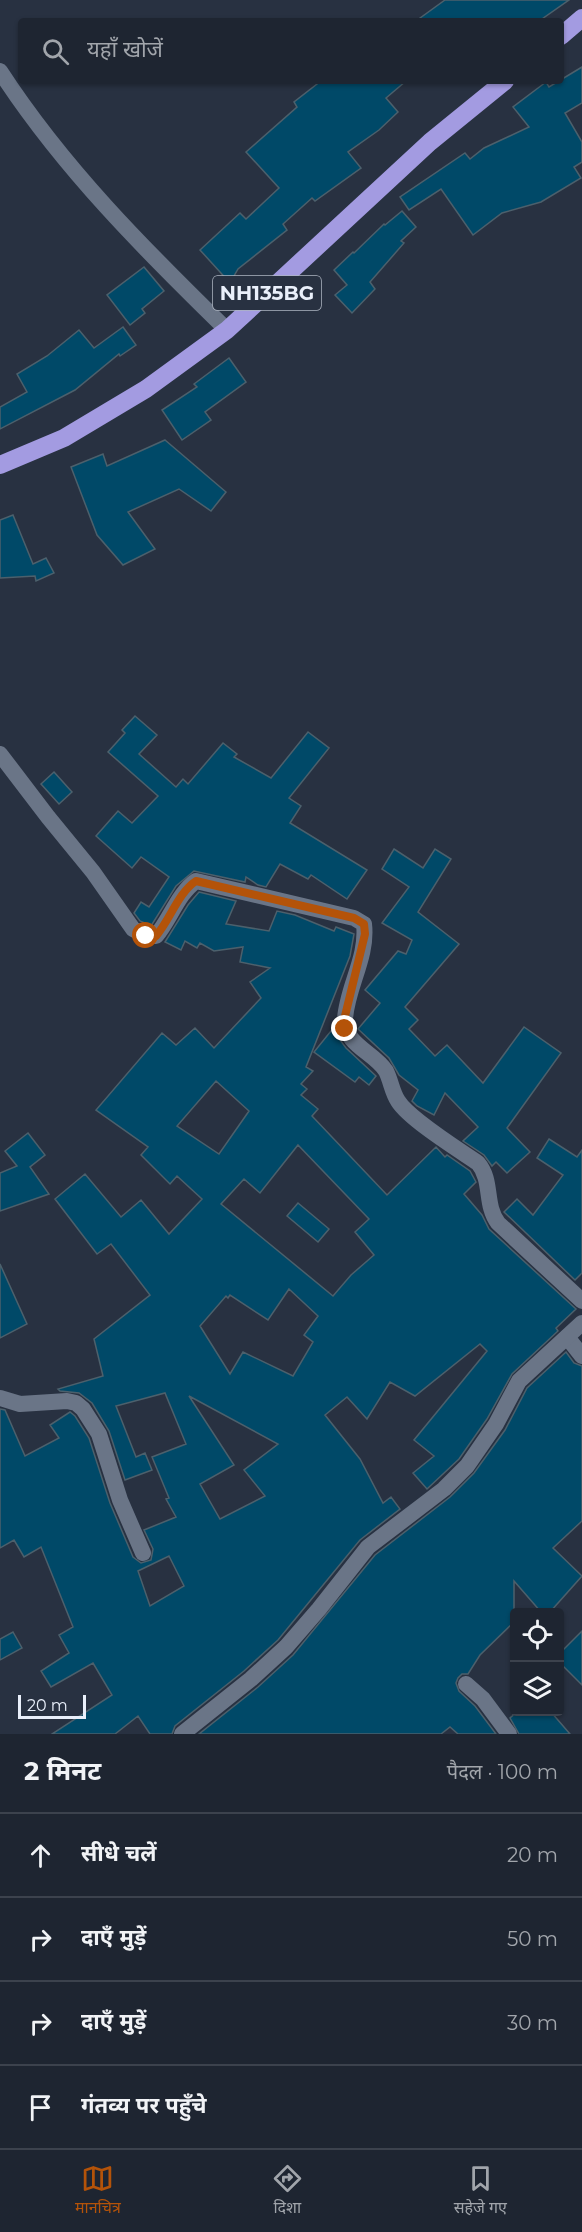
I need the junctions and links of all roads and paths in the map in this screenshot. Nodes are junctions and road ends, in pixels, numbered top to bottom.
1 (582, 18) edge
2 (564, 33) edge
3 (0, 71) edge
4 (501, 84) edge
5 (227, 330) junction
6 (0, 465) edge
7 (0, 754) edge
8 (582, 1301) edge
9 (582, 1323) edge
10 (567, 1337) junction
11 (582, 1356) edge
12 (0, 1398) edge
13 (143, 1553) dead end
14 (466, 1684) dead end
15 (182, 1734) edge
16 (509, 1734) edge

1 - 2 highway
3 - 5 street
4 - 5 highway, NH135BG
5 - 6 highway, NH135BG
7 - 8 street
9 - 10 street
10 - 11 street
10 - 15 street
12 - 13 street
14 - 16 street

